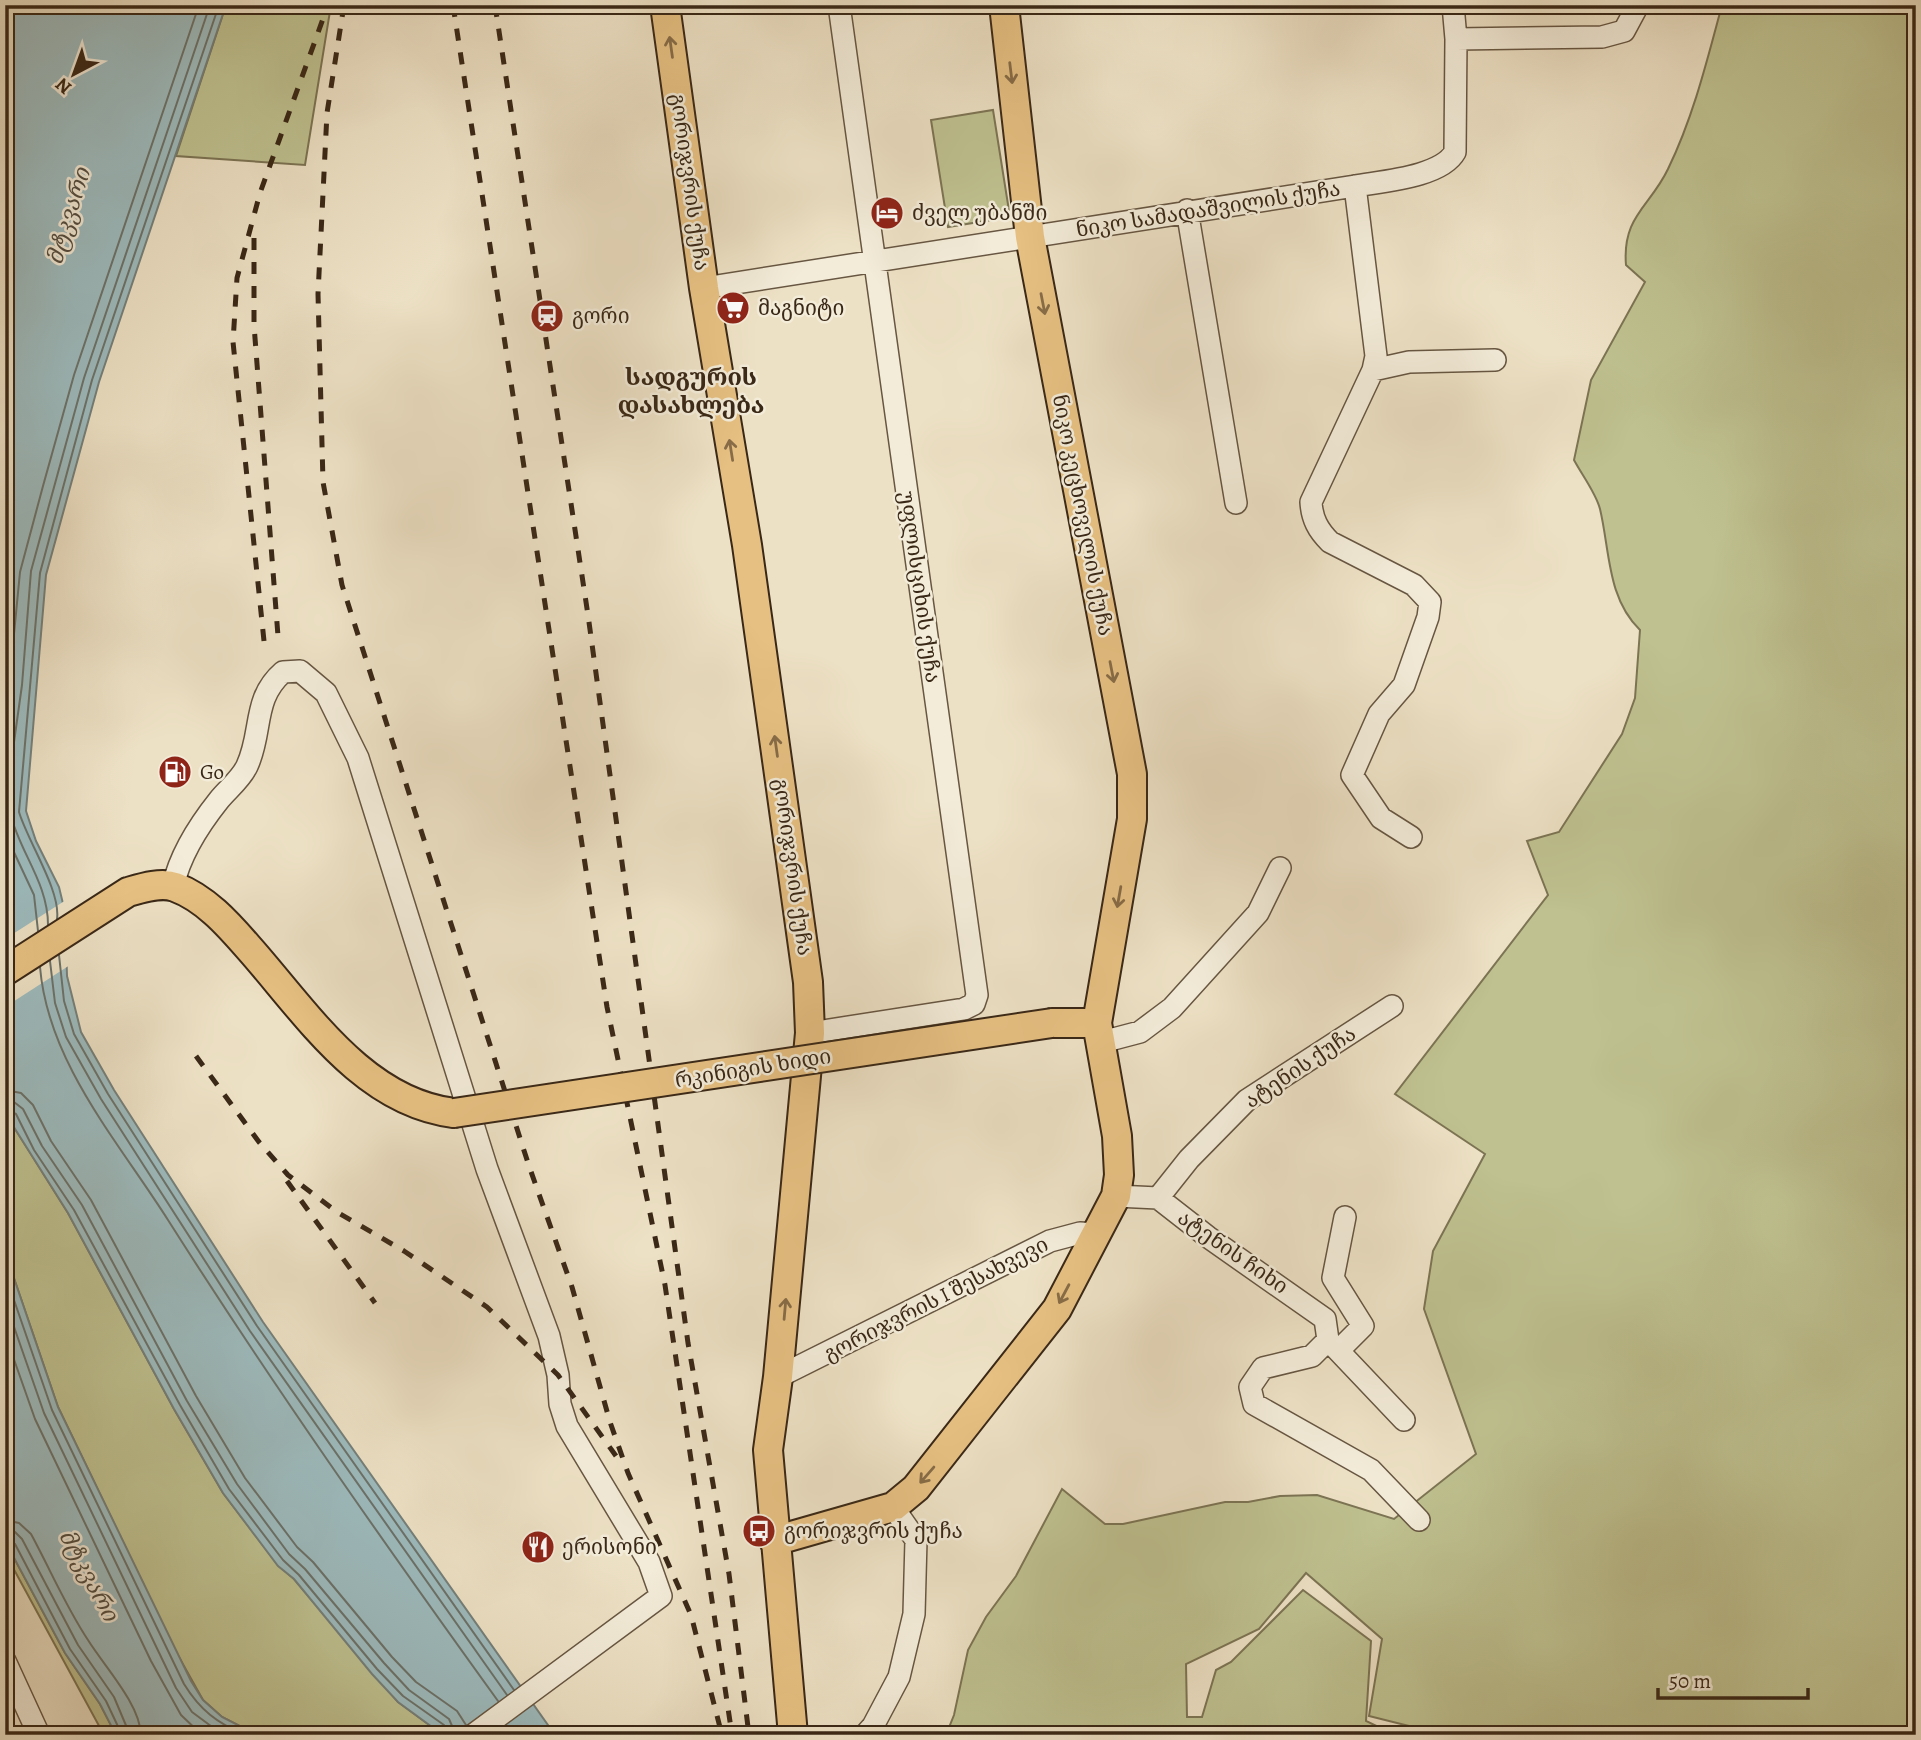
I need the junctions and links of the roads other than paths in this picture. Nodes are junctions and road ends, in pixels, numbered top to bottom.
1 (665, 5) edge
2 (839, 5) edge
3 (1003, 5) edge
4 (1452, 5) edge
5 (1638, 5) edge
6 (1456, 38) junction
7 (1355, 186) junction
8 (1186, 210) junction
9 (1030, 237) junction
10 (875, 262) junction
11 (704, 288) junction
12 (1495, 360) dead end
13 (1373, 370) junction
14 (1236, 503) dead end
15 (1410, 837) dead end
16 (1280, 868) dead end
17 (173, 886) junction
18 (5, 971) edge
19 (1392, 1006) dead end
20 (1100, 1032) junction
21 (810, 1033) junction
22 (1116, 1196) junction
23 (1158, 1198) junction
24 (1345, 1217) dead end
25 (1096, 1234) junction
26 (1334, 1345) junction
27 (778, 1377) junction
28 (1404, 1420) dead end
29 (893, 1507) junction
30 (1419, 1520) dead end
31 (774, 1541) junction
32 (5, 1661) edge
33 (39, 1735) edge
34 (473, 1735) edge
35 (793, 1735) edge
36 (865, 1735) edge

11 -> 1 main road, გორიჯვრის ქუჩა
2 - 10 street, უფლისციხის ქუჩა
3 -> 9 main road, ნიკო კეცხოველის ქუჩა
4 - 6 street
5 - 6 street
6 - 7 street, ნიკო სამადაშვილის ქუჩა
7 - 8 street, ნიკო სამადაშვილის ქუჩა
7 - 13 street
8 - 9 street, ნიკო სამადაშვილის ქუჩა
8 - 14 street
9 - 10 street, ნიკო სამადაშვილის ქუჩა
9 -> 20 main road, ნიკო კეცხოველის ქუჩა
10 - 11 street, ნიკო სამადაშვილის ქუჩა
10 - 21 street, უფლისციხის ქუჩა
21 -> 11 main road, გორიჯვრის ქუჩა
12 - 13 street
13 - 15 street
16 - 20 street
17 - 18 main road
17 - 20 main road, რკინიგის ხიდი, bridge
17 - 34 street
19 - 23 street, ატენის ქუჩა
20 - 22 main road, ნიკო კეცხოველის ქუჩა
27 -> 21 main road, გორიჯვრის ქუჩა
22 - 23 street, ატენის ჩიხი
22 - 25 main road, ნიკო კეცხოველის ქუჩა
23 - 26 street, ატენის ჩიხი
24 - 26 street
25 - 27 street, გორიჯვრის I შესახვევი
25 -> 29 main road, ნიკო კეცხოველის ქუჩა
26 - 28 street, ატენის ჩიხი
26 - 30 street
27 - 31 main road, გორიჯვრის ქუჩა
29 - 31 main road, ნიკო კეცხოველის ქუჩა
29 - 36 street
31 - 35 main road, გორიჯვრის ქუჩა
32 - 33 street

